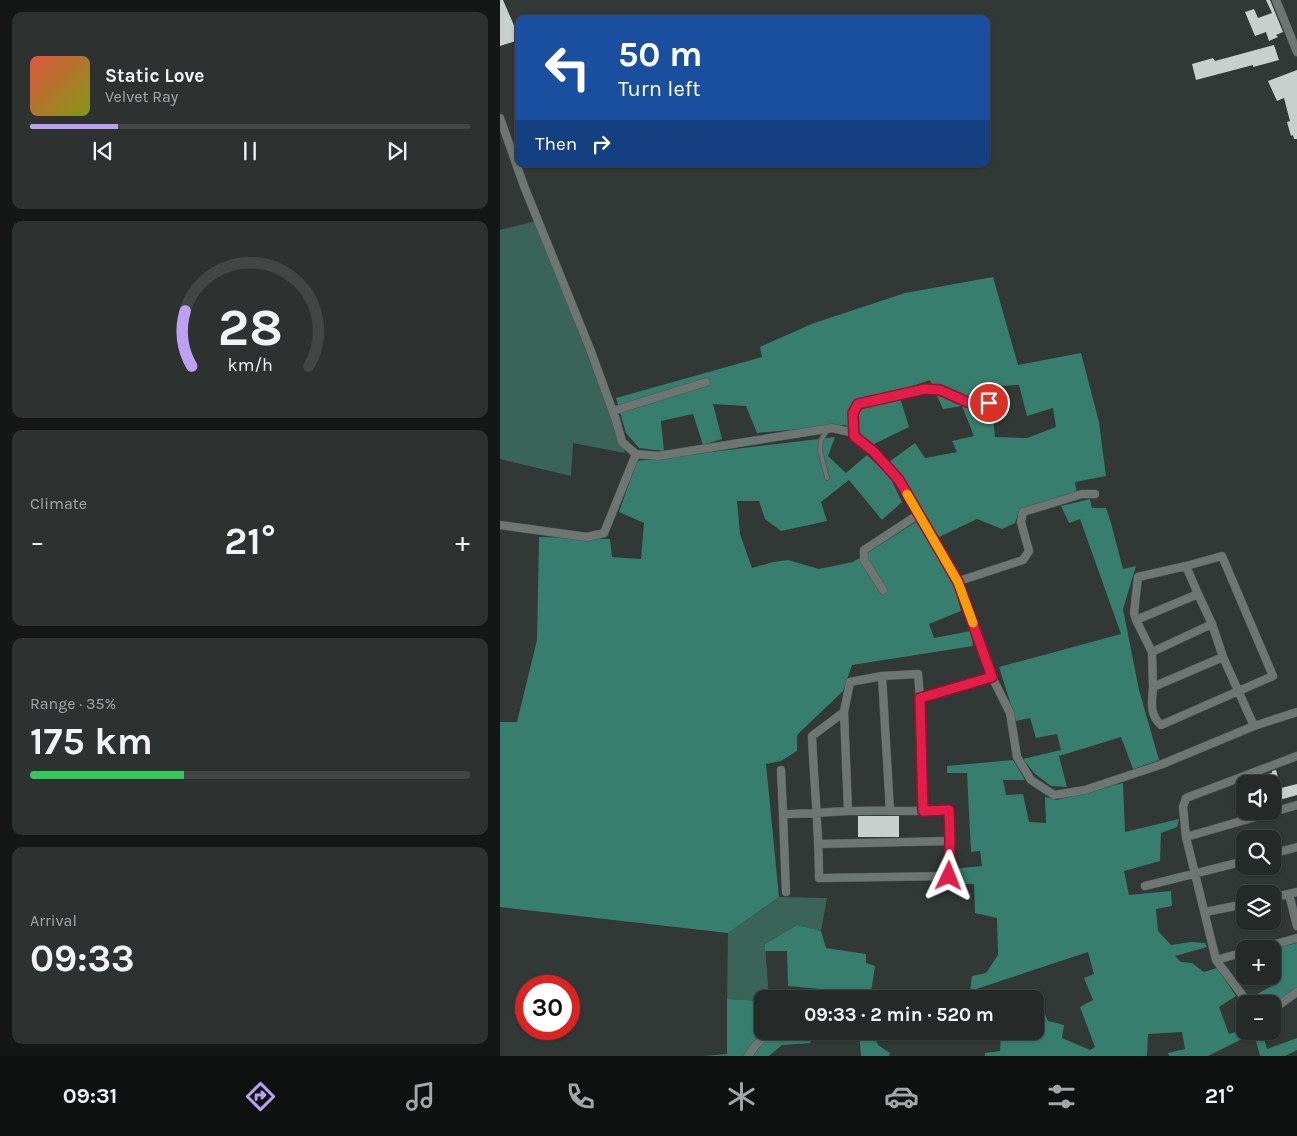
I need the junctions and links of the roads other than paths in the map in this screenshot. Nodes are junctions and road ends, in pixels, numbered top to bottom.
1 (1276, 0) edge
2 (1297, 52) edge
3 (500, 118) edge
4 (515, 160) edge
5 (517, 167) edge
6 (706, 382) dead end
7 (989, 403) dead end
8 (613, 411) junction
9 (828, 429) junction
10 (854, 436) junction
11 (636, 454) junction
12 (827, 478) dead end
13 (1095, 494) dead end
14 (919, 514) junction
15 (500, 525) edge
16 (1186, 566) junction
17 (958, 582) junction
18 (883, 590) dead end
19 (1198, 594) junction
20 (1136, 620) junction
21 (1212, 624) junction
22 (1152, 652) junction
23 (1223, 657) junction
24 (882, 676) junction
25 (992, 677) junction
26 (1153, 687) junction
27 (1239, 690) junction
28 (920, 698) junction
29 (844, 712) junction
30 (1297, 712) edge
31 (1254, 726) junction
32 (1297, 756) edge
33 (781, 770) dead end
34 (1297, 805) edge
35 (848, 811) junction
36 (890, 811) junction
37 (923, 811) junction
38 (816, 813) junction
39 (783, 814) junction
40 (1186, 837) junction
41 (950, 841) junction
42 (819, 844) junction
43 (1297, 847) edge
44 (1281, 851) edge
45 (1236, 863) edge
46 (1194, 874) junction
47 (1145, 886) dead end
48 (786, 892) dead end
49 (1293, 893) edge
50 (1236, 906) edge
51 (1205, 912) junction
52 (1297, 926) edge
53 (1297, 938) edge
54 (1281, 943) edge
55 (1236, 954) edge
56 (1216, 960) junction
57 (1297, 992) edge
58 (1242, 995) edge
59 (1281, 1004) edge
60 (761, 1040) edge
61 (748, 1056) edge

1 - 2 street
3 - 4 street
5 - 8 street
6 - 8 street
7 - 10 street
8 - 11 street
9 - 10 street
9 - 11 street
9 - 12 lane
10 - 14 street
11 - 15 street
13 - 17 street
14 - 17 street
14 - 18 street
16 - 19 street
16 - 20 street
16 - 27 street
17 - 25 street
19 - 20 street
19 - 21 street
20 - 22 street
21 - 22 street
21 - 23 street
22 - 26 street
23 - 26 street
23 - 27 street
24 - 28 street
24 - 29 street
24 - 36 street
25 - 28 street
25 - 31 street
26 - 27 street
27 - 31 street
28 - 37 street
29 - 35 street
29 - 38 street
30 - 31 street
32 - 40 street
33 - 39 street
34 - 40 street
35 - 36 street
35 - 38 street
36 - 37 street
37 - 41 street
38 - 39 street
38 - 42 street
39 - 48 street
40 - 46 street
41 - 42 street
41 - 42 street
43 - 44 street
45 - 46 street
46 - 47 street
46 - 51 street
49 - 52 street
50 - 51 street
51 - 56 street
53 - 54 street
55 - 56 street
56 - 58 street
57 - 59 street
60 - 61 street

